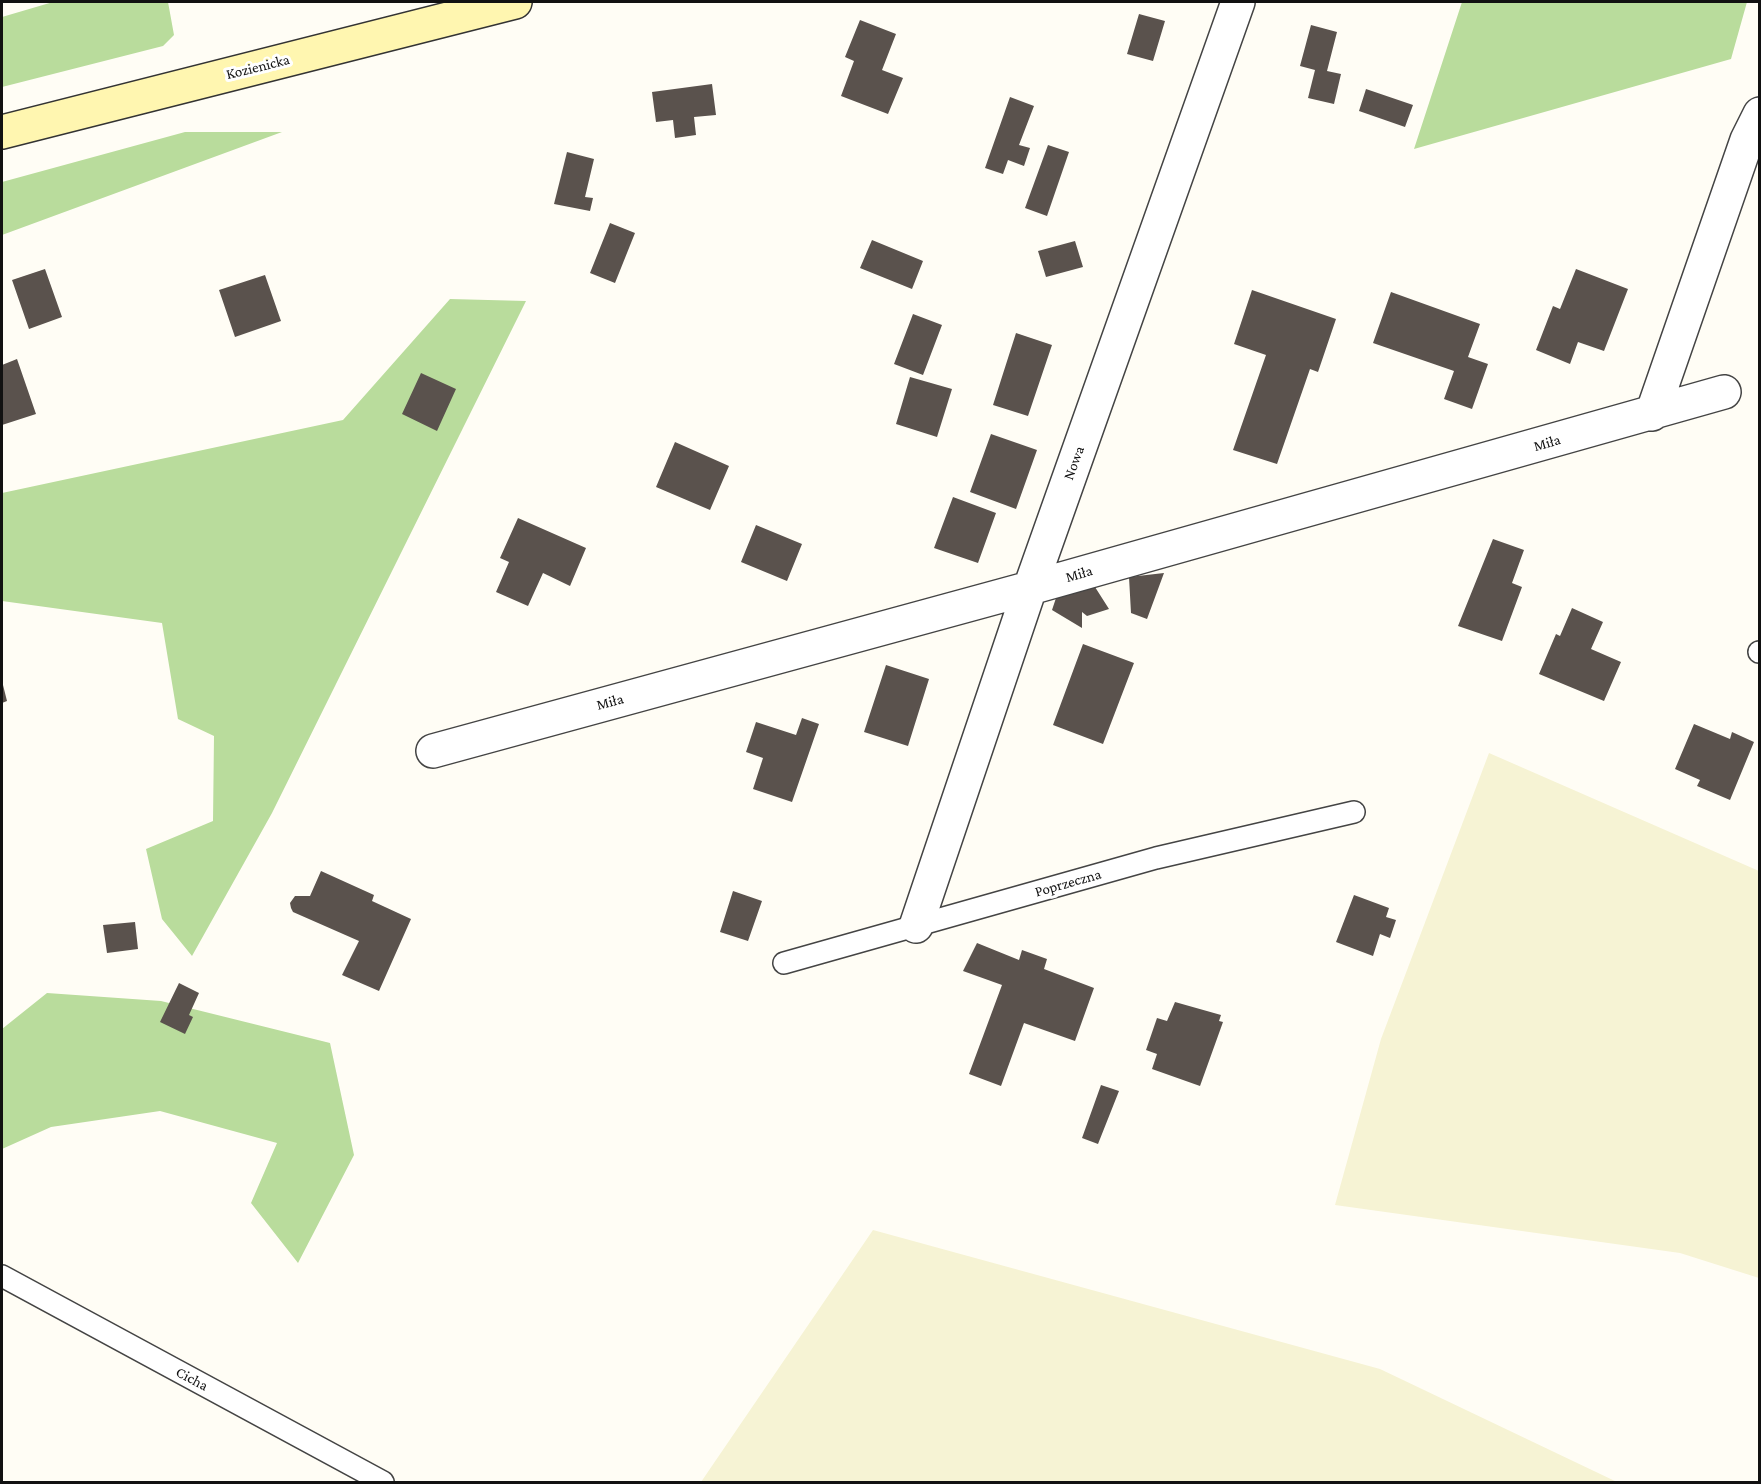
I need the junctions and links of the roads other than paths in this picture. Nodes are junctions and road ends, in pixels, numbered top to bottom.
1 (515, 2) edge
2 (1238, 2) edge
3 (1760, 114) edge
4 (2, 132) edge
5 (1724, 392) dead end
6 (1653, 414) junction
7 (1030, 588) junction
8 (432, 751) dead end
9 (1354, 812) dead end
10 (916, 926) junction
11 (784, 963) dead end
12 (2, 1276) edge
13 (382, 1482) edge

1 - 4 main road, Kozienicka
2 - 7 street, Nowa
3 - 6 street
5 - 6 street, Miła
6 - 7 street, Miła
7 - 8 street, Miła
7 - 10 street, Nowa
9 - 10 lane, Poprzeczna
10 - 11 lane, Poprzeczna
12 - 13 lane, Cicha

